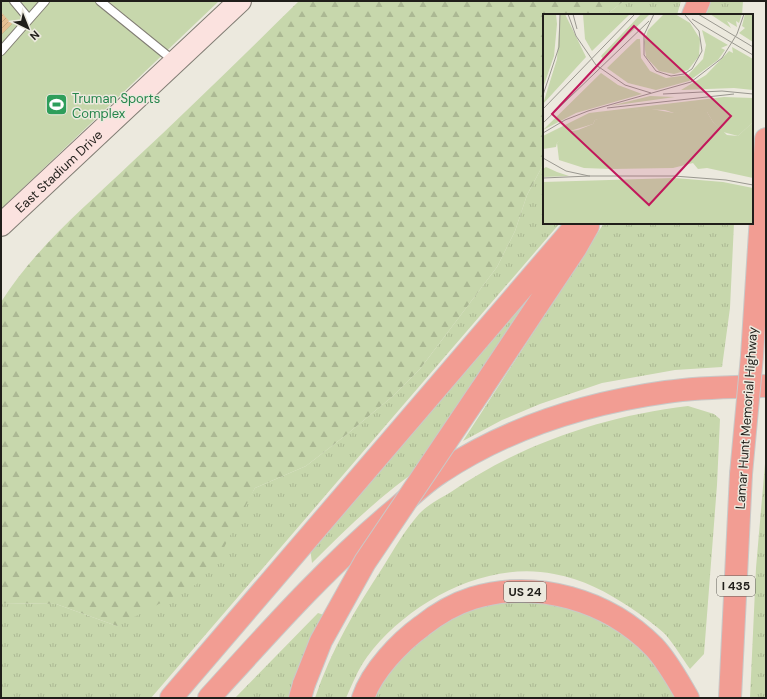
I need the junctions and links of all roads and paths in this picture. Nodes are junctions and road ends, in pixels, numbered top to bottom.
1 (14, 1) edge
2 (45, 1) edge
3 (100, 1) edge
4 (240, 1) edge
5 (699, 1) edge
6 (694, 14) edge
7 (29, 19) junction
8 (1, 51) edge
9 (175, 62) junction
10 (766, 139) edge
11 (577, 224) edge
12 (588, 224) edge
13 (1, 225) edge
14 (766, 386) edge
15 (302, 691) edge
16 (171, 698) edge
17 (209, 698) edge
18 (363, 698) edge
19 (688, 698) edge
20 (730, 698) edge

1 - 7 lane
2 - 7 lane
3 - 9 lane
4 - 9 main road, East Stadium Drive
5 - 6 highway
7 - 8 lane
9 - 13 main road, East Stadium Drive
10 - 20 highway, Lamar Hunt Memorial Highway / I 435, bridge
11 - 16 highway
12 - 15 highway, bridge
14 - 17 highway
18 - 19 highway, US 24

